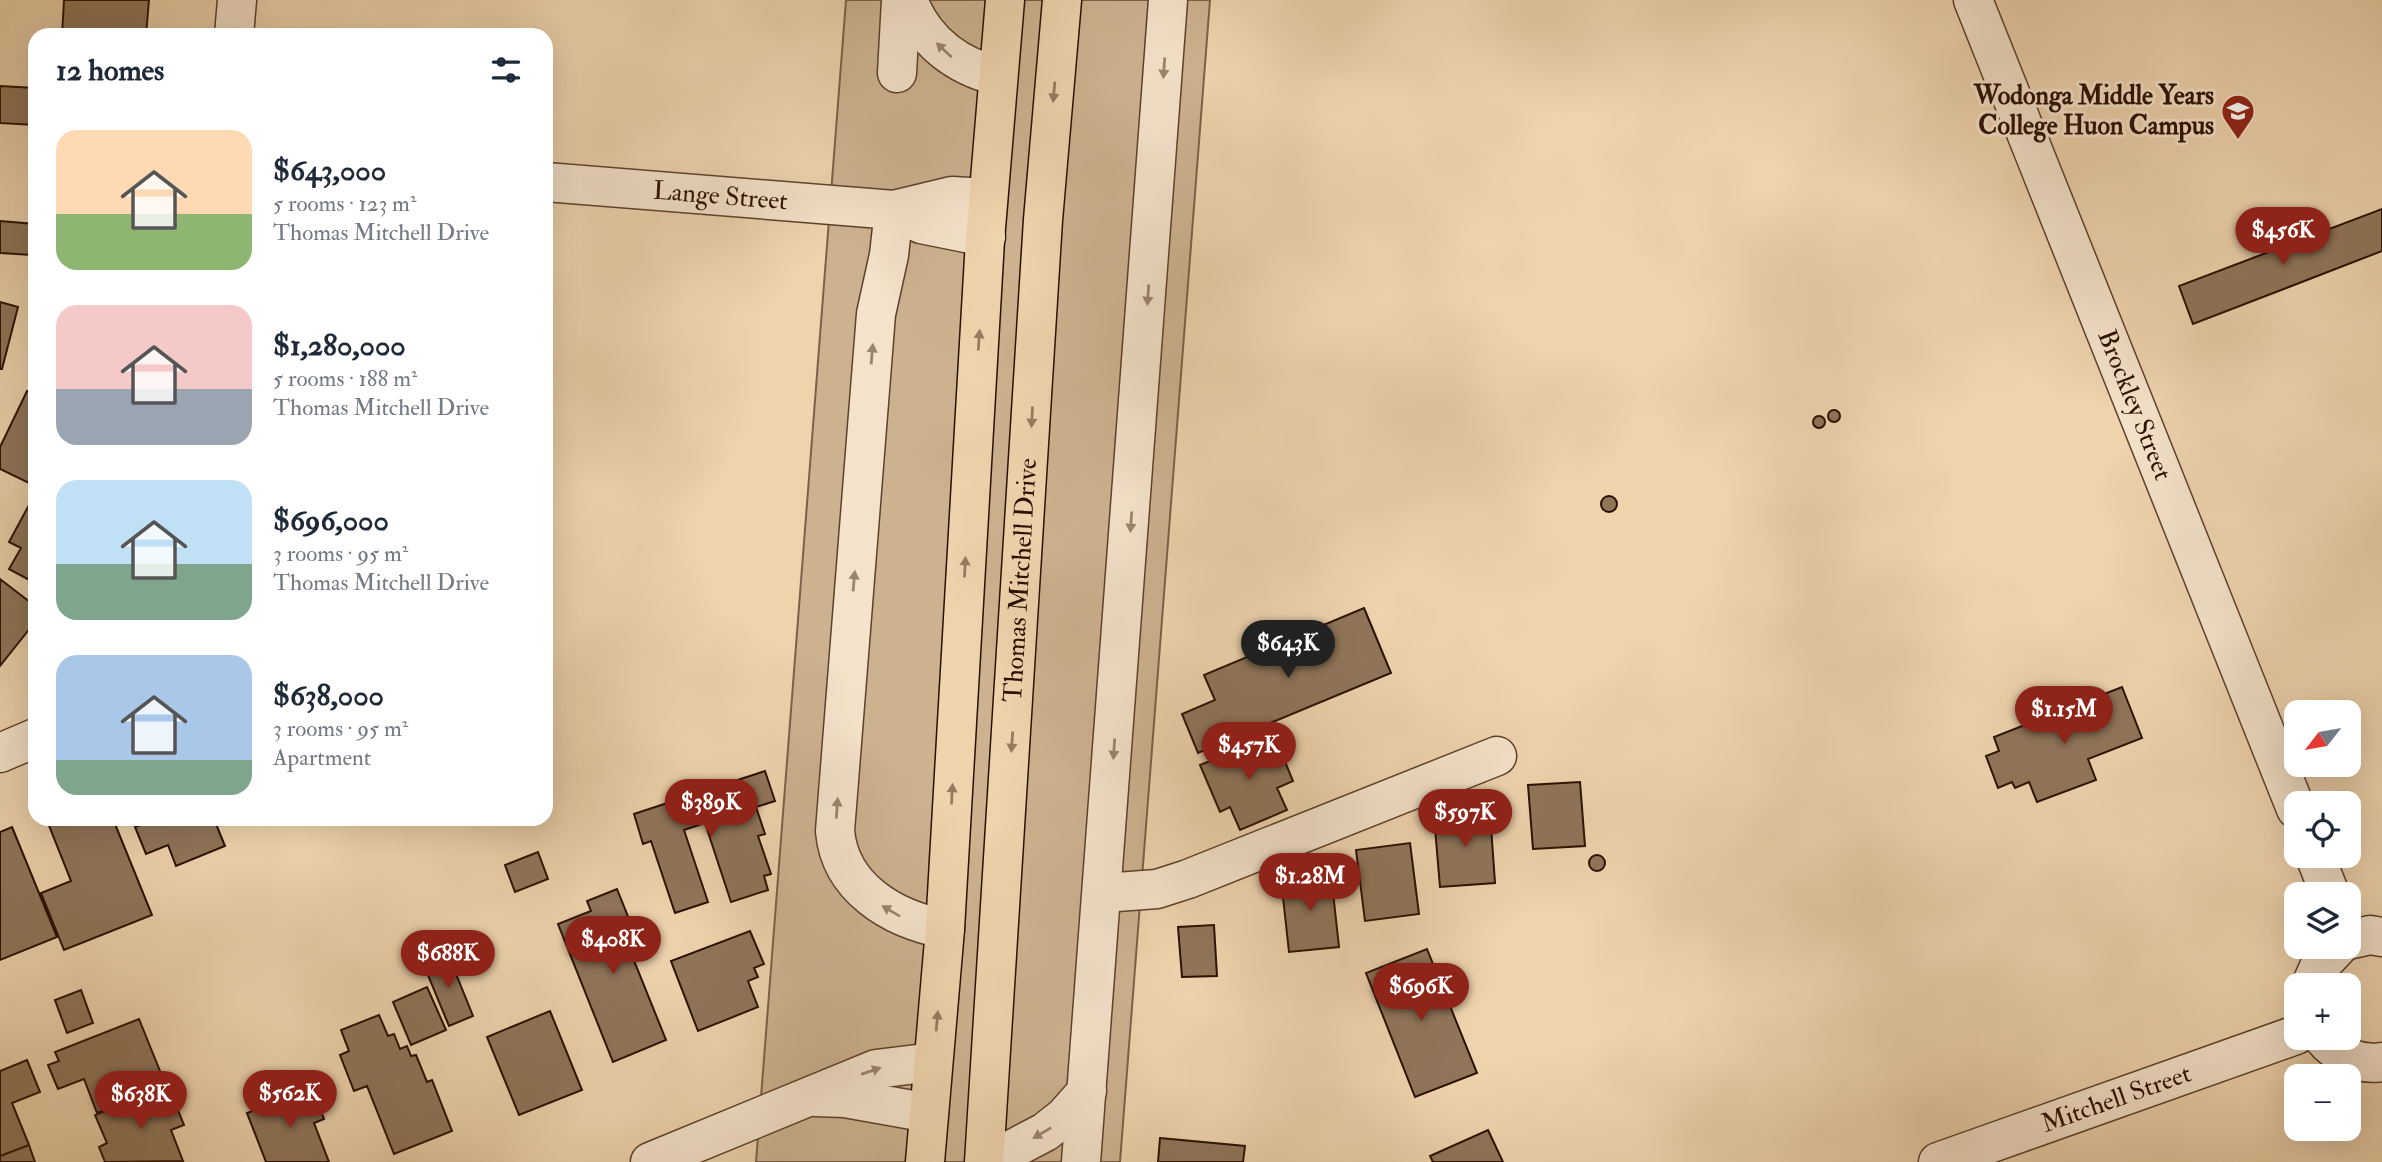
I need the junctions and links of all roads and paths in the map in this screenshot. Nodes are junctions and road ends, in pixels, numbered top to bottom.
1 (237, 0) edge
2 (901, 0) edge
3 (908, 0) edge
4 (1004, 0) edge
5 (1062, 0) edge
6 (1168, 0) edge
7 (1973, 0) edge
8 (235, 28) edge
9 (1059, 38) junction
10 (897, 74) dead end
11 (998, 76) junction
12 (553, 183) edge
13 (988, 198) junction
14 (894, 210) junction
15 (1043, 220) junction
16 (986, 237) junction
17 (28, 741) edge
18 (0, 753) edge
19 (1497, 756) dead end
20 (2289, 791) edge
21 (1103, 893) junction
22 (945, 929) junction
23 (999, 937) junction
24 (2361, 937) edge
25 (2382, 937) edge
26 (2327, 959) edge
27 (2316, 973) edge
28 (2284, 1039) edge
29 (2336, 1050) edge
30 (933, 1062) junction
31 (2382, 1062) edge
32 (1087, 1091) junction
33 (989, 1093) junction
34 (814, 1097) junction
35 (929, 1113) junction
36 (650, 1162) edge
37 (925, 1162) edge
38 (986, 1162) edge
39 (1081, 1162) edge
40 (1938, 1162) edge

1 - 8 street
2 - 10 street
11 -> 3 street
4 - 11 main road
5 - 9 main road, Thomas Mitchell Drive
6 -> 21 street
7 - 20 street, Brockley Street
9 - 11 main road
9 -> 15 main road, Thomas Mitchell Drive
11 - 13 main road
12 - 14 street, Lange Street
13 - 14 street, Lange Street
13 - 15 main road
13 - 16 main road
14 - 16 street, Lange Street
22 -> 14 street
15 - 16 main road
15 -> 23 main road, Thomas Mitchell Drive
22 -> 16 main road
17 - 18 street
19 - 21 street
21 - 32 street
22 - 23 main road
30 -> 22 main road
23 - 33 main road, Thomas Mitchell Drive
24 - 25 street
26 - 27 street
28 - 40 street, Mitchell Street
29 - 31 street
30 - 33 main road
34 -> 30 street
30 - 35 main road
32 -> 38 street, Thomas Mitchell Drive
32 - 39 street
33 - 35 main road
33 - 38 main road, Thomas Mitchell Drive
34 - 35 street
34 - 36 street
35 - 37 main road

